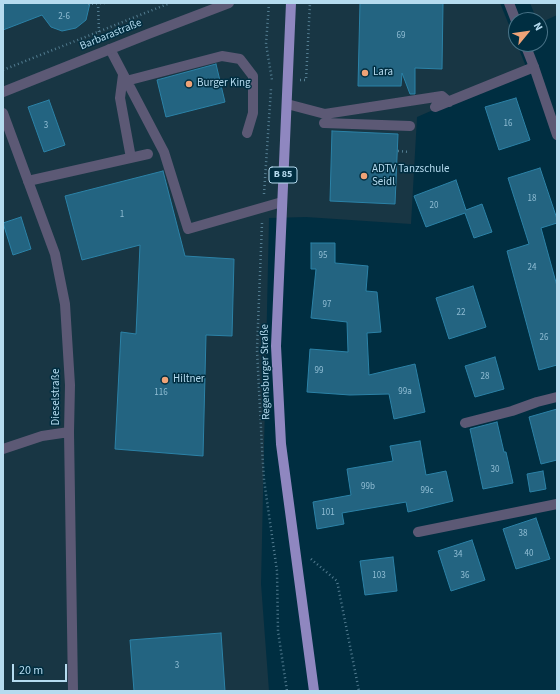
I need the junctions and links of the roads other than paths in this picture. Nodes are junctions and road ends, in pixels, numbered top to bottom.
1 (229, 3) edge
2 (291, 3) edge
3 (110, 49) junction
4 (528, 52) edge
5 (534, 67) junction
6 (125, 78) junction
7 (3, 92) edge
8 (449, 102) junction
9 (287, 104) junction
10 (435, 107) dead end
11 (3, 113) edge
12 (324, 123) dead end
13 (410, 126) dead end
14 (247, 133) dead end
15 (557, 135) edge
16 (148, 154) dead end
17 (131, 158) junction
18 (28, 181) junction
19 (282, 202) junction
20 (557, 397) edge
21 (464, 423) dead end
22 (69, 432) junction
23 (3, 449) edge
24 (557, 504) edge
25 (418, 532) dead end
26 (73, 691) edge
27 (314, 691) edge

1 - 3 street, Barbarastraße
2 - 9 main road, Regensburger Straße / B 85
3 - 6 street
3 - 7 street, Barbarastraße
4 - 5 street
5 - 8 street
5 - 15 street
6 - 14 street
6 - 17 street
6 - 19 street
8 - 9 street
8 - 10 street
9 - 19 main road, Regensburger Straße / B 85
11 - 18 street, Dieselstraße
12 - 13 street
16 - 17 street
17 - 18 street
18 - 22 street, Dieselstraße
19 - 27 main road, Regensburger Straße / B 85
20 - 21 street
22 - 23 street
22 - 26 street, Dieselstraße
24 - 25 street

